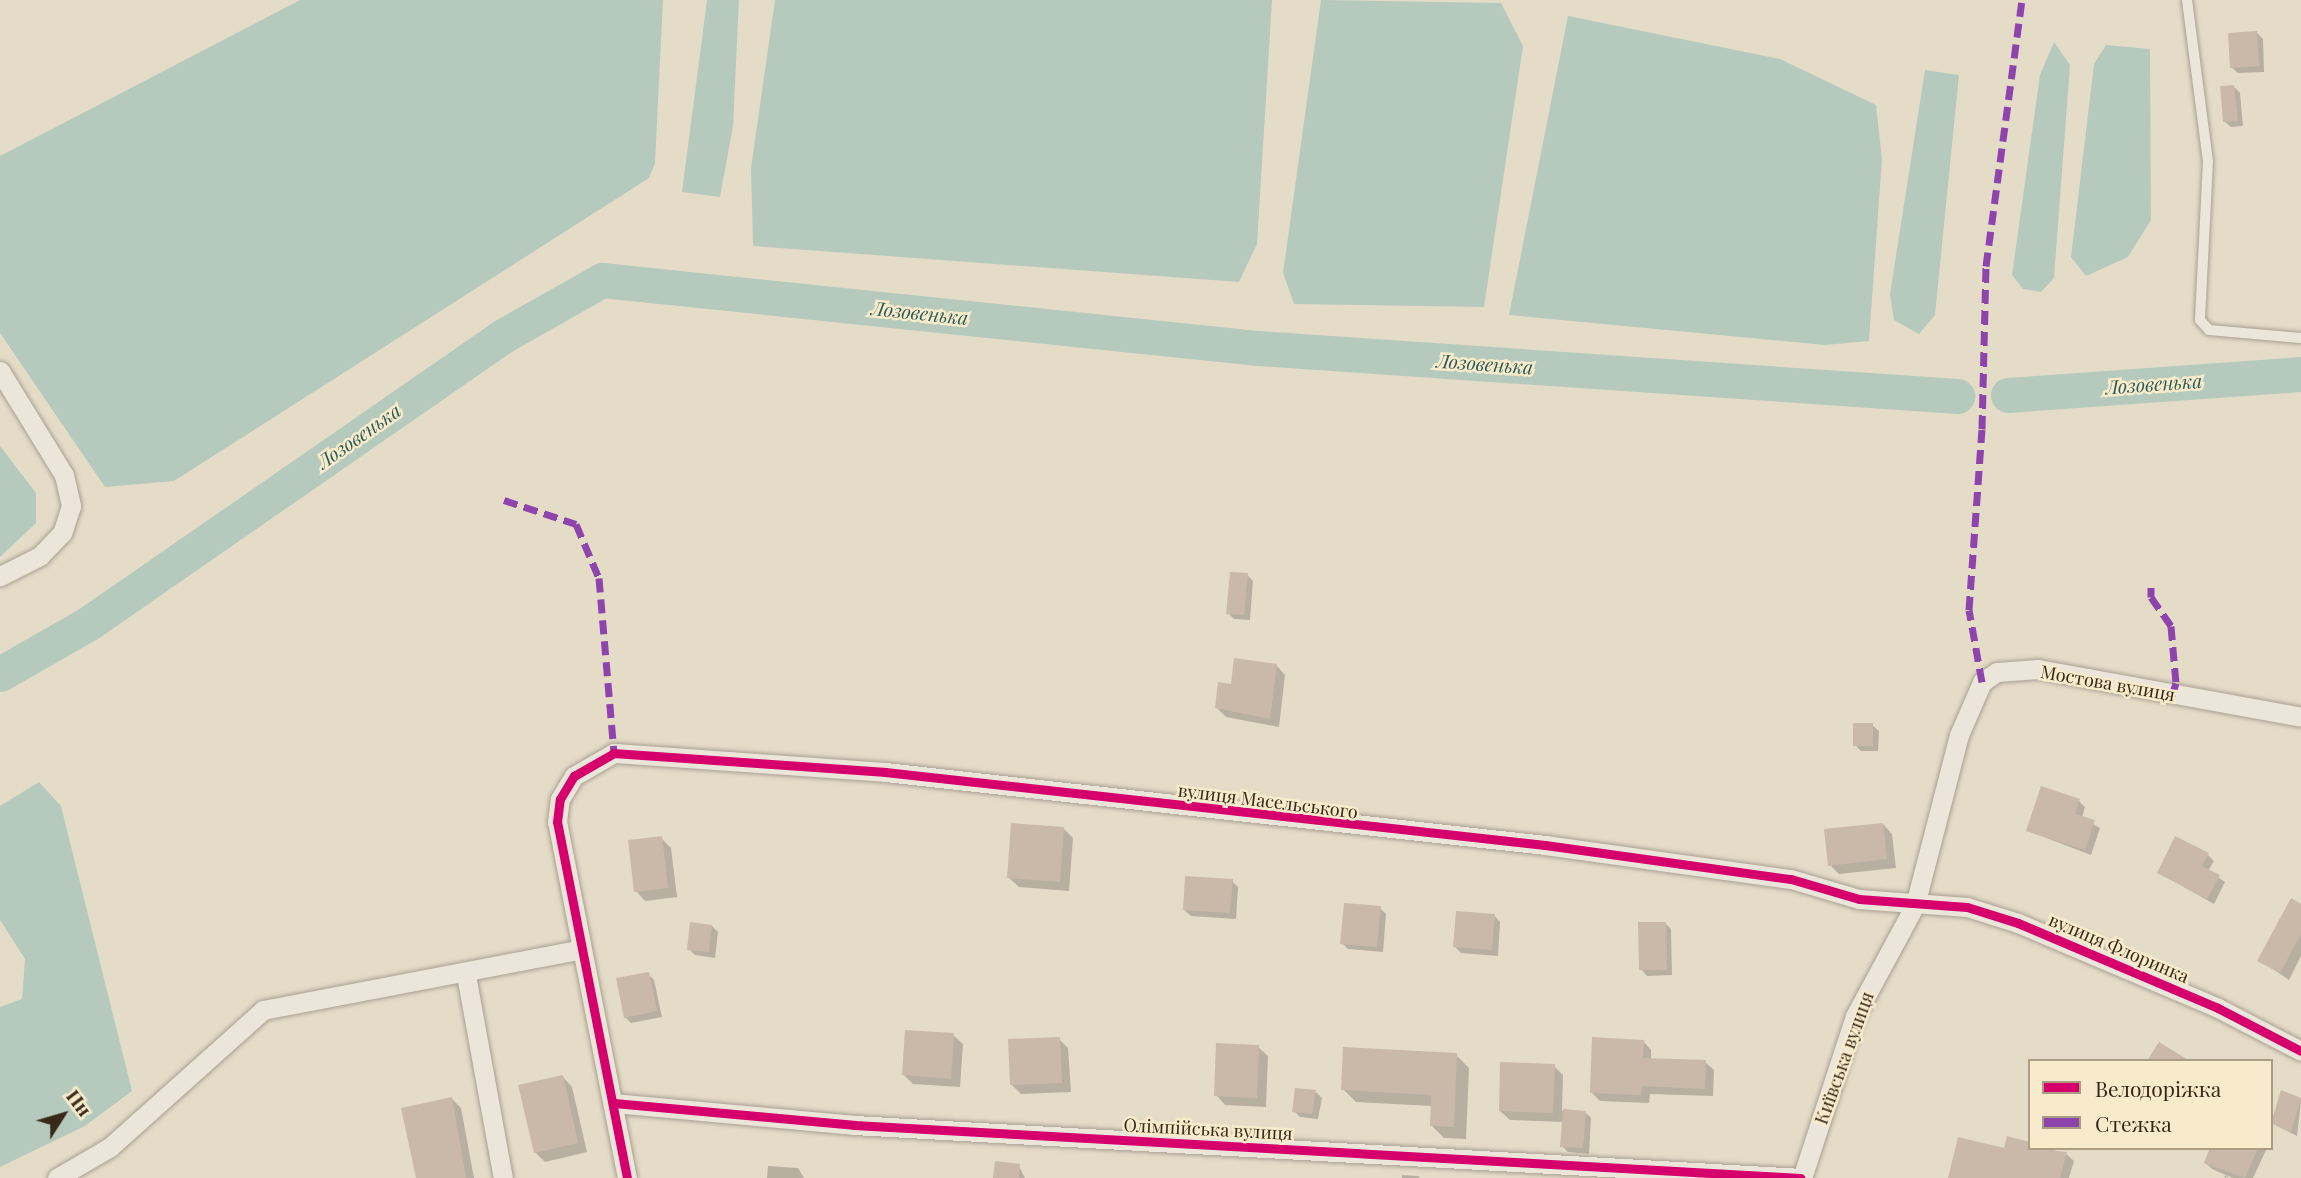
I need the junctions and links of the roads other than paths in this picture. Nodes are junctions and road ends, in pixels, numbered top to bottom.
1 (2186, 0) edge
2 (2301, 338) edge
3 (0, 371) edge
4 (0, 576) edge
5 (2301, 717) edge
6 (1915, 905) junction
7 (579, 950) junction
8 (466, 975) junction
9 (2301, 1051) edge
10 (613, 1103) junction
11 (57, 1178) edge
12 (503, 1178) edge
13 (627, 1178) edge
14 (1801, 1178) edge

1 - 2 lane
3 - 4 street
5 - 6 street, Мостова вулиця
6 - 7 street, вулиця Масельського
6 - 9 street, вулиця Флоринка
6 - 14 street, Київська вулиця
7 - 8 street
7 - 10 street
8 - 11 street
8 - 12 street
10 - 13 street
10 - 14 street, Олімпійська вулиця

